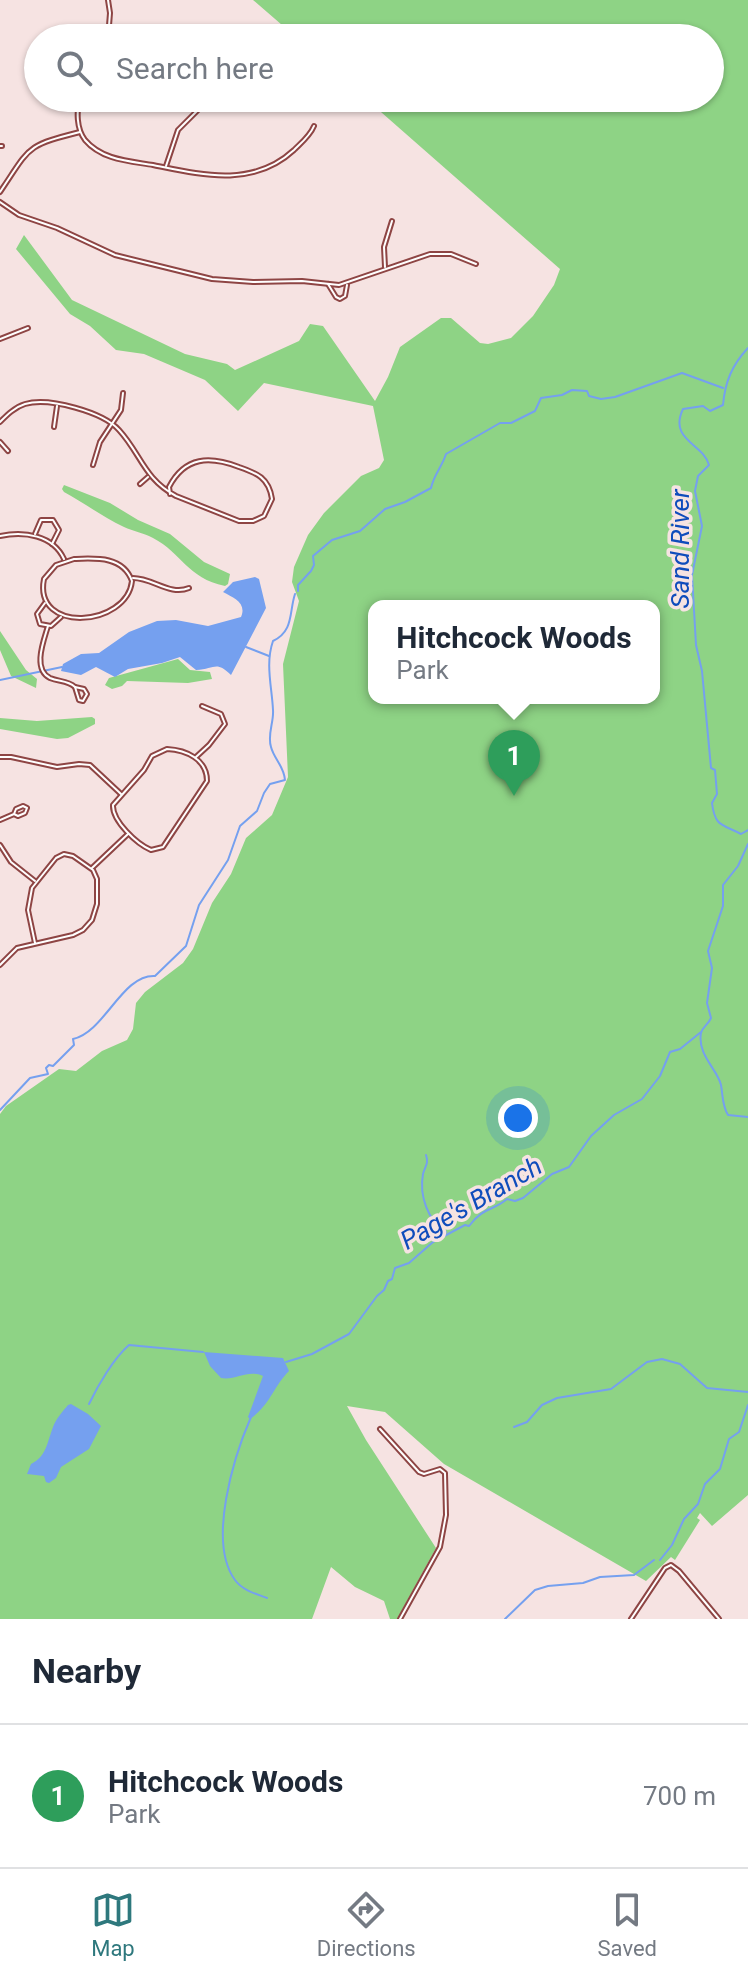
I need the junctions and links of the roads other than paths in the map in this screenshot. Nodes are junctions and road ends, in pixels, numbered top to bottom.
1 (108, 0) edge
2 (108, 24) edge
3 (77, 112) edge
4 (196, 112) edge
5 (314, 126) dead end
6 (80, 132) junction
7 (165, 168) junction
8 (0, 192) edge
9 (0, 202) edge
10 (392, 221) dead end
11 (476, 264) dead end
12 (385, 268) junction
13 (327, 284) junction
14 (347, 284) junction
15 (28, 328) dead end
16 (0, 339) edge
17 (123, 393) dead end
18 (57, 405) junction
19 (0, 422) edge
20 (112, 424) junction
21 (54, 427) dead end
22 (0, 442) edge
23 (8, 451) dead end
24 (93, 465) dead end
25 (149, 476) junction
26 (140, 484) dead end
27 (170, 494) junction
28 (186, 501) junction
29 (185, 505) dead end
30 (232, 518) junction
31 (229, 524) dead end
32 (34, 535) junction
33 (0, 536) edge
34 (52, 544) junction
35 (65, 560) junction
36 (131, 578) junction
37 (189, 588) dead end
38 (46, 602) junction
39 (62, 616) junction
40 (48, 626) junction
41 (75, 687) dead end
42 (202, 706) dead end
43 (0, 757) edge
44 (195, 757) junction
45 (121, 794) junction
46 (14, 814) dead end
47 (0, 820) edge
48 (130, 833) junction
49 (0, 845) edge
50 (91, 868) junction
51 (36, 881) junction
52 (35, 943) junction
53 (0, 965) edge
54 (380, 1429) dead end
55 (400, 1619) edge
56 (631, 1619) edge
57 (719, 1619) edge

1 - 2 street
3 - 6 street
4 - 7 street
5 - 7 street
6 - 7 street
6 - 8 street
9 - 13 street
10 - 12 street
11 - 12 street
12 - 14 street
13 - 14 street
13 - 14 street
15 - 16 street
17 - 20 street
18 - 19 street
18 - 20 street
18 - 21 street
20 - 24 street
20 - 25 street
22 - 23 street
25 - 26 street
25 - 27 street
27 - 28 street
27 - 30 street
28 - 29 street
28 - 30 street
30 - 31 street
32 - 33 street
32 - 34 street
32 - 34 street
34 - 35 street
35 - 36 street
35 - 38 street
36 - 37 street
36 - 39 street
38 - 39 street
38 - 40 street
39 - 40 street
40 - 41 street
42 - 44 street
43 - 45 street
44 - 45 street
44 - 48 street
45 - 48 street
46 - 47 street
48 - 50 street
49 - 51 street
50 - 51 street
50 - 52 street
51 - 52 street
52 - 53 street
54 - 55 street
56 - 57 street

